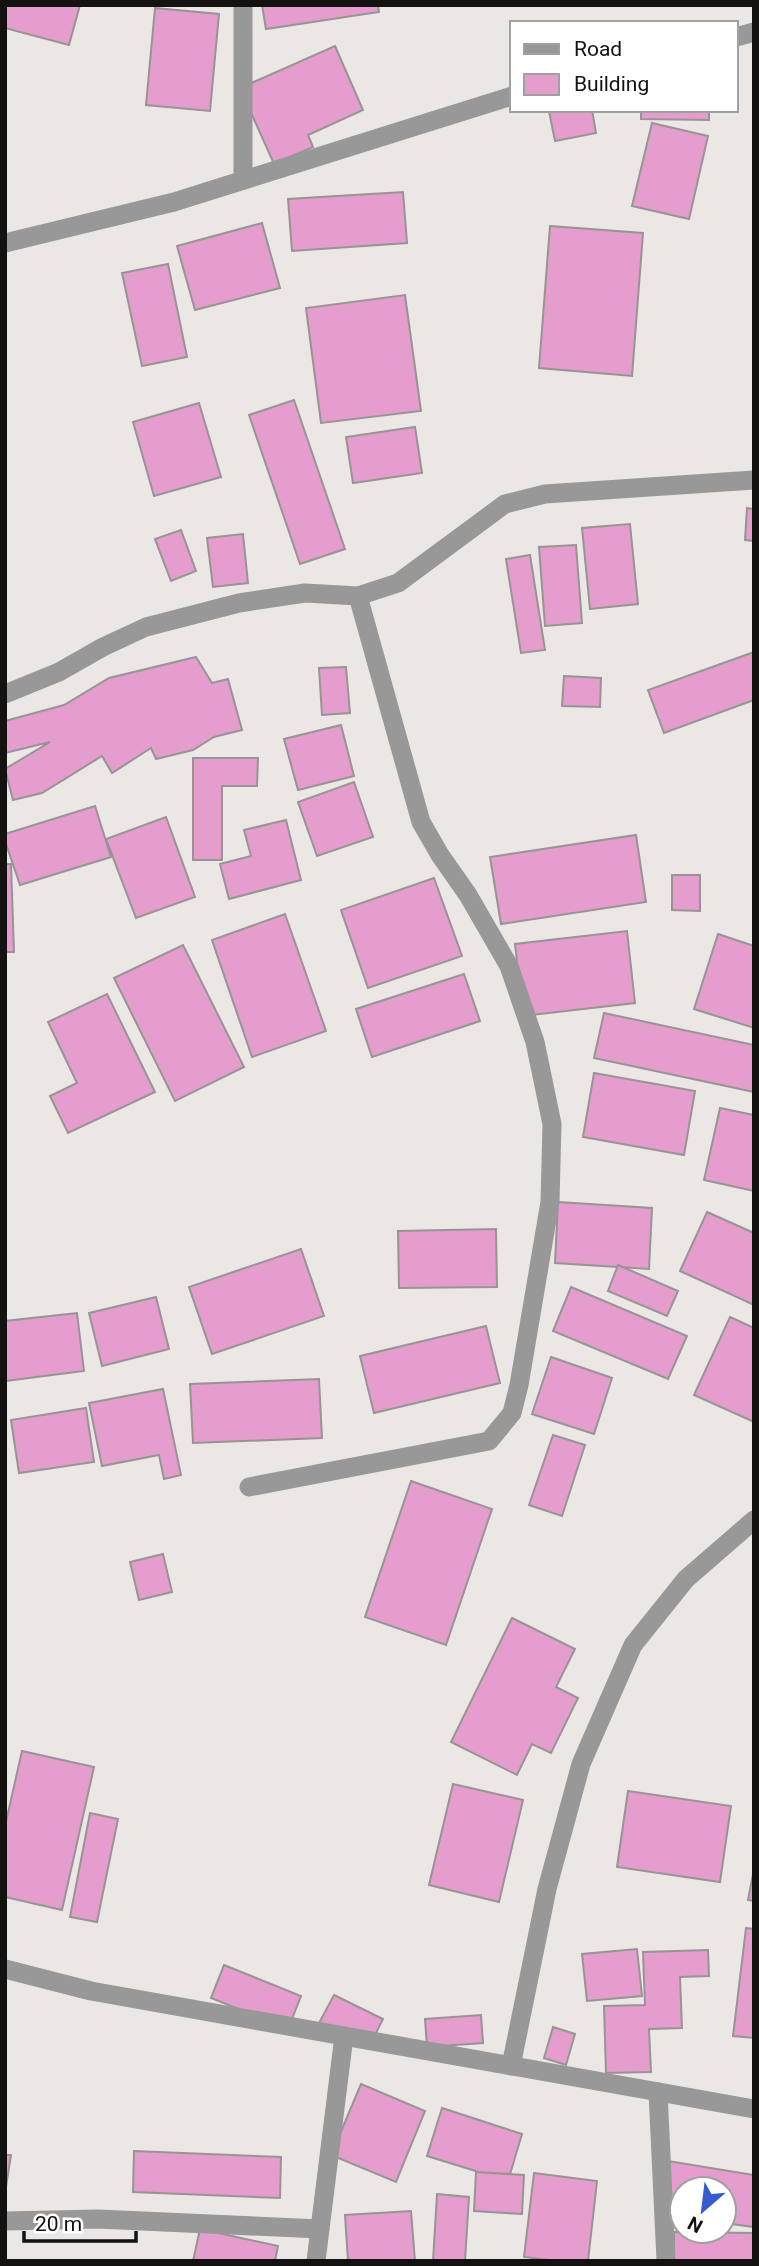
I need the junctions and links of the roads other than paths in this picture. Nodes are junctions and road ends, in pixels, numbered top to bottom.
1 (243, 5) edge
2 (510, 97) edge
3 (243, 180) junction
4 (5, 243) edge
5 (754, 480) edge
6 (358, 596) junction
7 (5, 694) edge
8 (249, 1488) dead end
9 (754, 1520) edge
10 (5, 1969) edge
11 (344, 2036) junction
12 (511, 2066) junction
13 (658, 2092) junction
14 (754, 2109) edge
15 (5, 2221) edge
16 (320, 2229) junction
17 (316, 2261) edge
18 (666, 2261) edge

1 - 3 street
2 - 3 street
3 - 4 street
5 - 6 street
6 - 7 street
6 - 8 street
9 - 12 street
10 - 11 street
11 - 12 street
11 - 16 street
12 - 13 street
13 - 14 street
13 - 18 street
15 - 16 street
16 - 17 street

